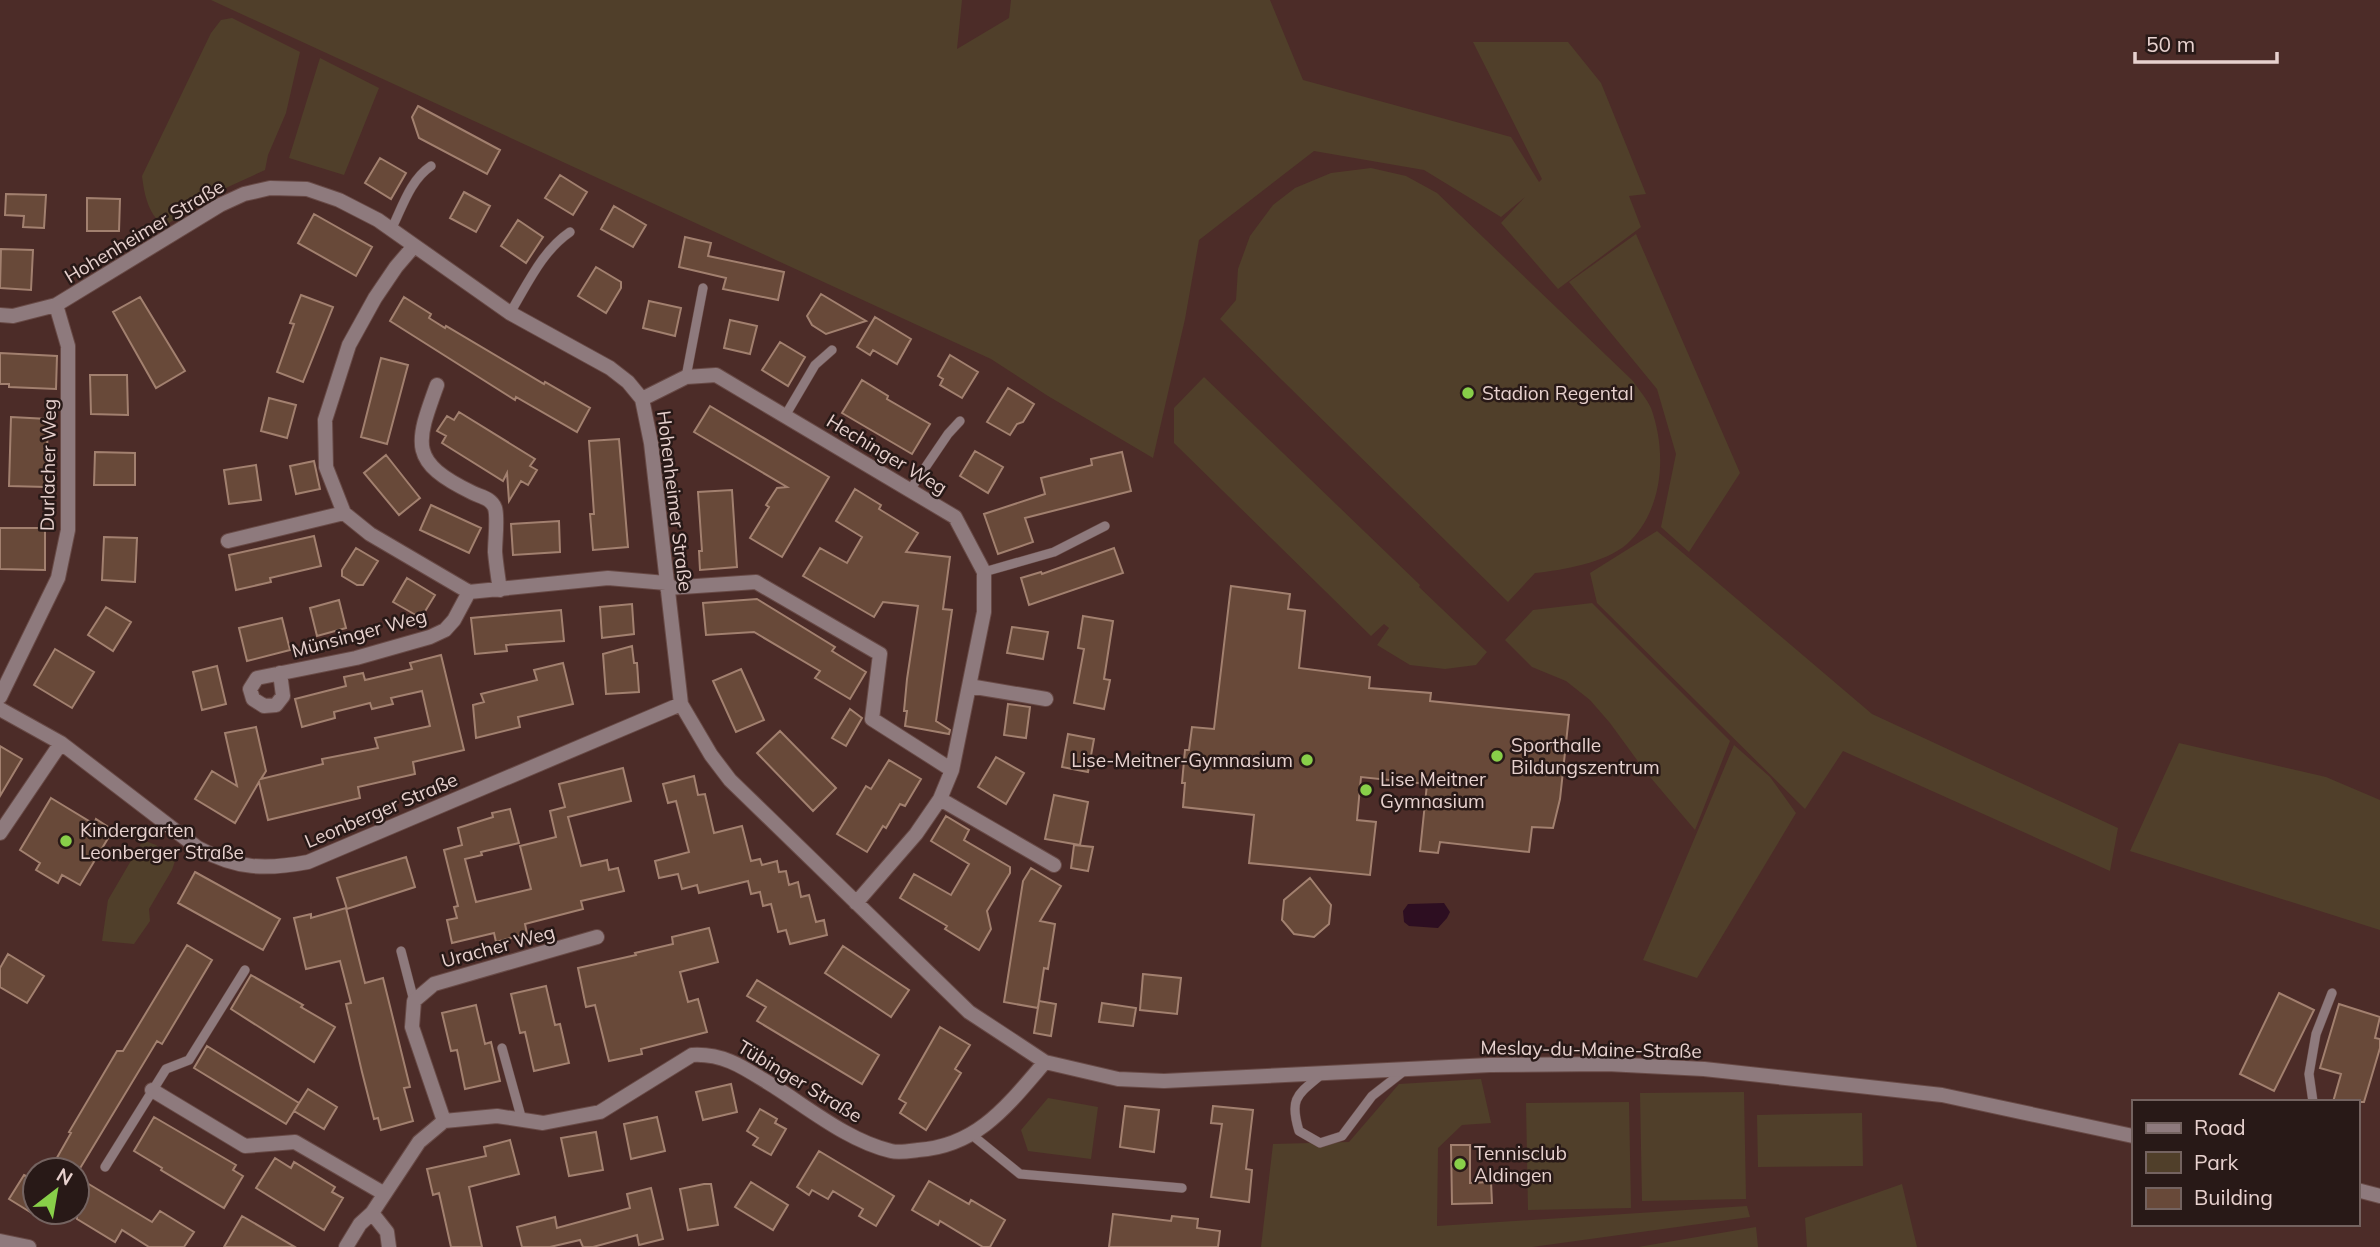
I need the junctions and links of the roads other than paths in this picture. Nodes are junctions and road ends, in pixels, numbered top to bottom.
1 (431, 166) dead end
2 (391, 230) junction
3 (570, 232) dead end
4 (414, 246) junction
5 (703, 288) dead end
6 (56, 305) junction
7 (510, 313) junction
8 (0, 315) edge
9 (832, 351) dead end
10 (687, 377) junction
11 (437, 384) dead end
12 (642, 399) junction
13 (785, 416) junction
14 (960, 421) dead end
15 (910, 491) junction
16 (344, 513) junction
17 (1105, 526) dead end
18 (228, 541) dead end
19 (984, 572) junction
20 (666, 585) junction
21 (500, 590) junction
22 (469, 592) junction
23 (280, 673) dead end
24 (969, 686) junction
25 (0, 697) edge
26 (1046, 699) dead end
27 (681, 704) junction
28 (0, 709) edge
29 (61, 743) junction
30 (952, 770) junction
31 (940, 799) junction
32 (0, 833) edge
33 (1054, 866) dead end
34 (856, 903) junction
35 (597, 937) dead end
36 (401, 951) dead end
37 (245, 970) dead end
38 (2332, 993) dead end
39 (414, 1000) junction
40 (502, 1048) dead end
41 (1045, 1062) junction
42 (1406, 1069) junction
43 (1323, 1073) junction
44 (152, 1090) junction
45 (2314, 1100) edge
46 (522, 1120) junction
47 (444, 1121) junction
48 (972, 1135) junction
49 (2132, 1136) edge
50 (105, 1167) dead end
51 (1182, 1188) dead end
52 (2359, 1191) edge
53 (383, 1193) junction
54 (2380, 1196) edge
55 (372, 1213) junction
56 (0, 1241) edge
57 (29, 1247) edge
58 (346, 1247) edge
59 (389, 1247) edge

1 - 2 lane
2 - 4 street, Hohenheimer Straße
2 - 6 street, Hohenheimer Straße
3 - 7 lane
4 - 7 street, Hohenheimer Straße
4 - 16 street
5 - 10 lane
6 - 8 street, Hohenheimer Straße
6 - 25 street, Durlacher Weg
7 - 12 street, Hohenheimer Straße
9 - 13 lane
10 - 12 street, Hechinger Weg
10 - 13 street, Hechinger Weg
11 - 21 street
12 - 20 street, Hohenheimer Straße
13 - 15 street, Hechinger Weg
14 - 15 lane
15 - 19 street, Hechinger Weg
16 - 18 street
16 - 22 street
17 - 19 lane
19 - 24 street, Hechinger Weg
20 - 21 street
20 - 27 street, Hohenheimer Straße
20 - 30 street
21 - 22 street
22 - 23 street, Münsinger Weg
24 - 26 street
24 - 30 street, Hechinger Weg
27 - 29 street, Leonberger Straße
27 - 34 street, Hohenheimer Straße
28 - 29 street, Leonberger Straße
29 - 32 street
30 - 31 street, Hechinger Weg
31 - 33 street
31 - 34 street, Hechinger Weg
34 - 41 street, Hohenheimer Straße
35 - 39 street, Uracher Weg
36 - 39 lane
37 - 44 lane
38 - 45 lane
39 - 47 street
40 - 46 lane
41 - 43 street, Meslay-du-Maine-Straße
41 - 48 street, Tübinger Straße
42 - 43 street, Meslay-du-Maine-Straße
42 - 43 lane
42 - 49 street, Meslay-du-Maine-Straße
44 - 50 lane
44 - 53 street
46 - 47 street, Tübinger Straße
46 - 48 street, Tübinger Straße
47 - 53 street
48 - 51 lane
52 - 54 street
53 - 55 street
55 - 58 street
55 - 59 street
56 - 57 street

